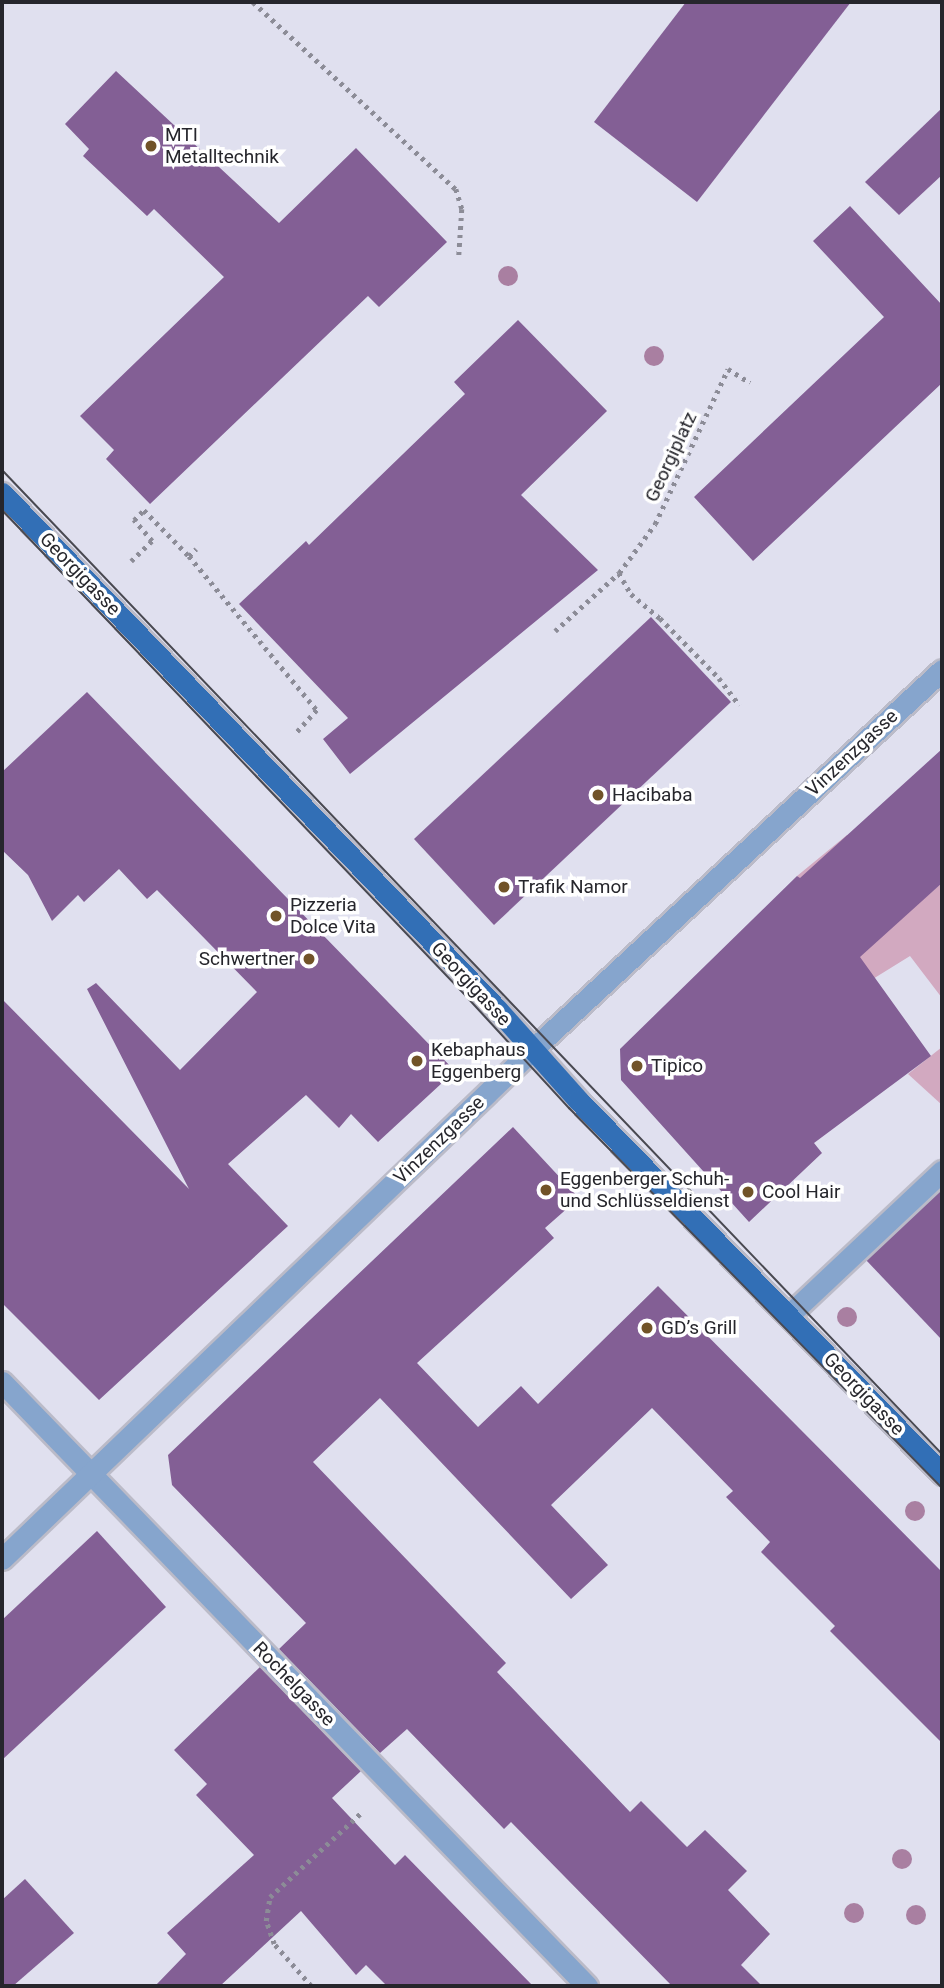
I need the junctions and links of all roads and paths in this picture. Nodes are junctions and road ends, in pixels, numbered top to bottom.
1 (253, 2) edge
2 (459, 255) dead end
3 (750, 383) dead end
4 (2, 493) edge
5 (195, 549) dead end
6 (189, 556) junction
7 (131, 561) dead end
8 (619, 573) junction
9 (555, 631) dead end
10 (942, 670) edge
11 (739, 705) dead end
12 (297, 732) dead end
13 (531, 1051) junction
14 (942, 1171) edge
15 (789, 1315) junction
16 (2, 1382) edge
17 (942, 1474) edge
18 (92, 1476) junction
19 (2, 1559) edge
20 (368, 1806) dead end
21 (311, 1986) edge
22 (587, 1986) edge

1 - 2 path
3 - 8 path, Georgiplatz
4 - 13 main road, Georgigasse
5 - 6 path
6 - 7 path
6 - 12 path
8 - 9 path, Georgiplatz
8 - 11 path
10 - 13 street, Vinzenzgasse
13 - 15 main road, Georgigasse
13 - 18 street, Vinzenzgasse
14 - 15 street
15 - 17 main road, Georgigasse
16 - 18 street, Rochelgasse
18 - 19 street, Vinzenzgasse
18 - 22 street, Rochelgasse
20 - 21 path

